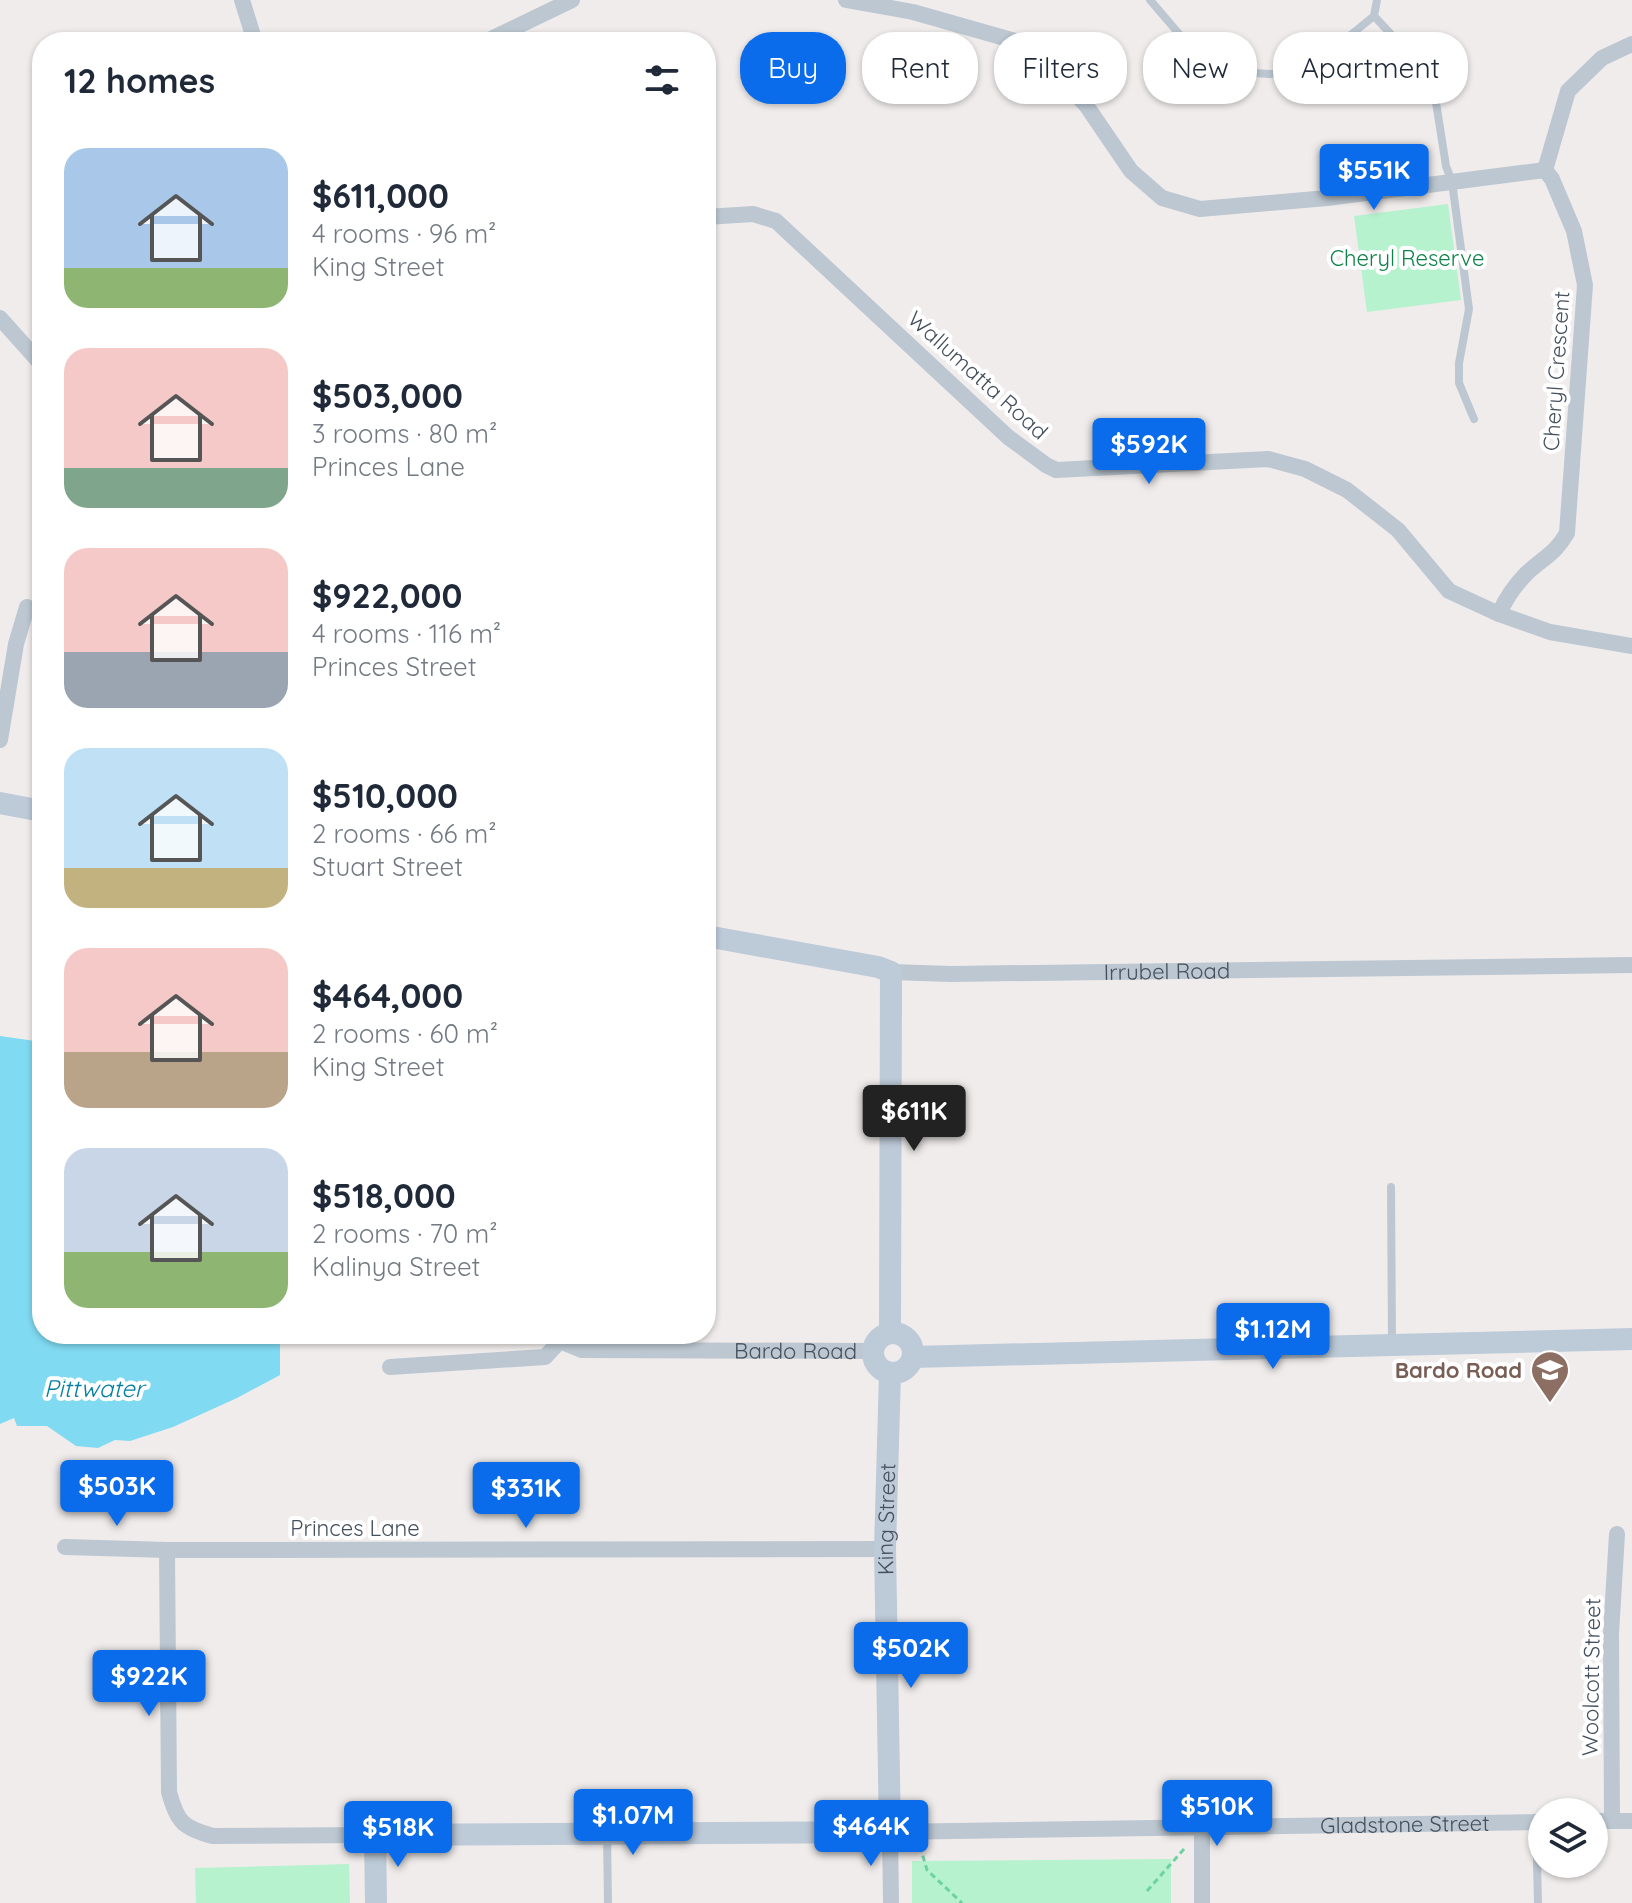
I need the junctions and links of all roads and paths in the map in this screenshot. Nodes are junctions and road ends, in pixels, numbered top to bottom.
1 (242, 0) edge
2 (572, 0) edge
3 (846, 0) edge
4 (1150, 0) edge
5 (1377, 0) edge
6 (1374, 16) junction
7 (252, 32) edge
8 (506, 32) edge
9 (1632, 44) edge
10 (1545, 170) junction
11 (1452, 182) junction
12 (716, 216) edge
13 (1, 322) edge
14 (32, 355) edge
15 (1474, 419) dead end
16 (27, 607) dead end
17 (1499, 614) junction
18 (1632, 646) edge
19 (0, 740) edge
20 (0, 803) edge
21 (32, 809) edge
22 (716, 938) edge
23 (1632, 965) edge
24 (891, 972) junction
25 (1391, 1187) dead end
26 (890, 1333) junction
27 (1632, 1339) edge
28 (553, 1344) edge
29 (569, 1344) edge
30 (1392, 1345) junction
31 (873, 1351) junction
32 (913, 1357) junction
33 (390, 1367) dead end
34 (890, 1373) junction
35 (1617, 1534) dead end
36 (65, 1547) dead end
37 (885, 1549) junction
38 (167, 1550) junction
39 (1608, 1821) edge
40 (1612, 1821) junction
41 (1632, 1821) edge
42 (1528, 1822) edge
43 (1202, 1828) junction
44 (890, 1832) junction
45 (607, 1834) junction
46 (375, 1835) junction
47 (920, 1846) dead end
48 (1538, 1878) edge
49 (1147, 1891) dead end
50 (376, 1903) edge
51 (608, 1903) edge
52 (891, 1903) edge
53 (962, 1903) edge
54 (1202, 1903) edge
55 (1538, 1903) edge

1 - 7 street
2 - 8 street
3 - 11 street
4 - 6 lane
5 - 6 lane
6 - 11 lane
9 - 10 street
10 - 11 street
10 - 17 street, Cheryl Crescent
11 - 15 lane
12 - 17 street, Wallumatta Road
13 - 14 street
16 - 19 street
17 - 18 street, Wallumatta Road
20 - 21 street
22 - 24 street, Irrubel Road
23 - 24 street, Irrubel Road
24 - 26 street
25 - 30 lane
26 - 31 street
26 - 32 street
27 - 30 street
28 - 33 street, Bardo Road
29 - 31 street, Bardo Road
30 - 32 street
31 - 34 street
32 - 34 street
34 - 37 street, King Street
35 - 40 street, Woolcott Street
36 - 38 street, Princes Lane
37 - 38 street, Princes Lane
37 - 44 street, King Street
38 - 46 street, Gladstone Street
39 - 40 street
40 - 41 street
42 - 43 street, Gladstone Street
43 - 44 street, Gladstone Street
43 - 49 path
43 - 54 street
44 - 45 street, Gladstone Street
44 - 52 street, King Street
45 - 46 street, Gladstone Street
45 - 51 lane
46 - 50 street
47 - 53 path
48 - 55 lane

